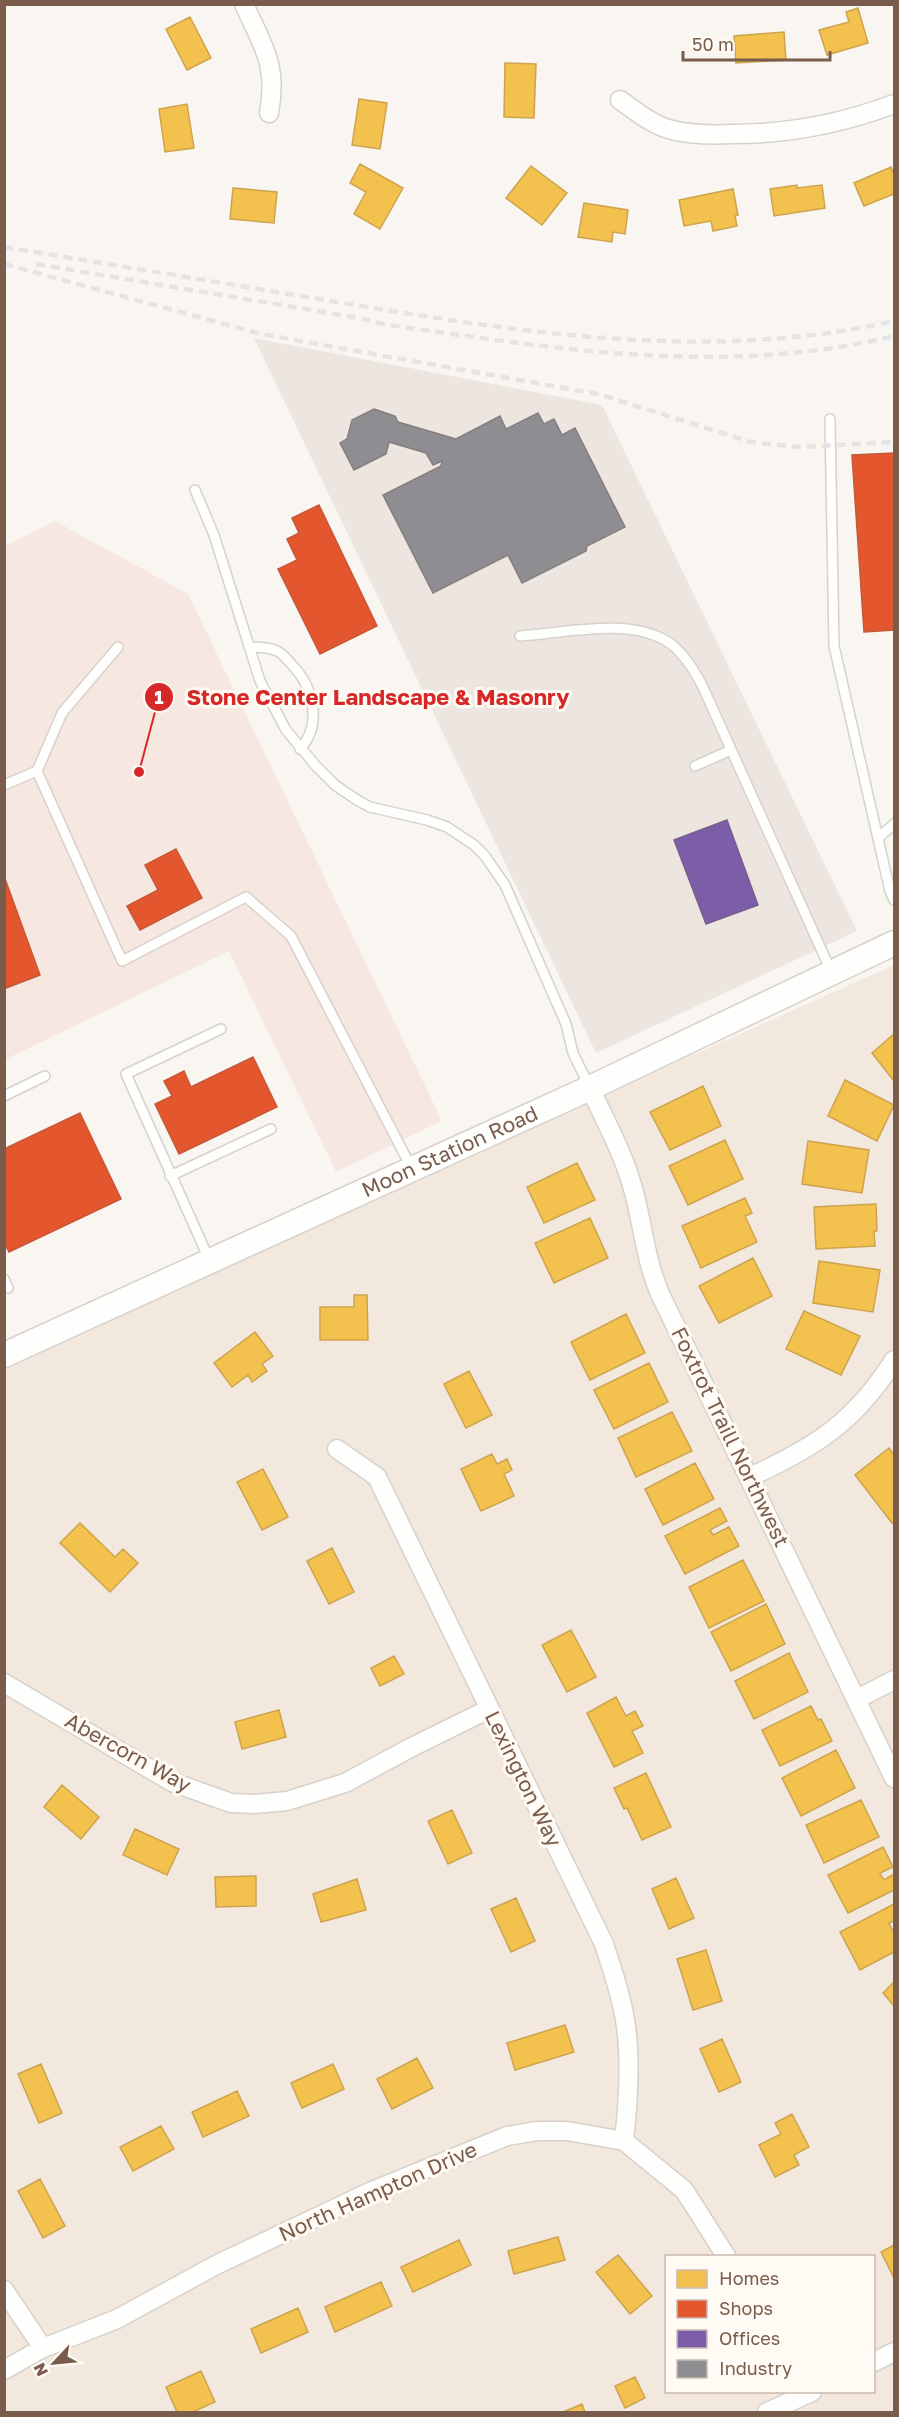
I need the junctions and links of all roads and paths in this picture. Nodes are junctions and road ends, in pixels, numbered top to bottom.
1 (244, 4) edge
2 (620, 100) dead end
3 (894, 104) edge
4 (269, 112) dead end
5 (830, 419) dead end
6 (195, 490) dead end
7 (520, 636) dead end
8 (118, 647) dead end
9 (249, 647) junction
10 (300, 749) junction
11 (731, 750) junction
12 (695, 766) dead end
13 (37, 771) junction
14 (4, 785) edge
15 (894, 824) edge
16 (878, 838) junction
17 (894, 900) edge
18 (894, 943) edge
19 (832, 973) junction
20 (221, 1029) dead end
21 (45, 1076) dead end
22 (590, 1088) junction
23 (4, 1096) edge
24 (271, 1129) dead end
25 (412, 1169) junction
26 (171, 1176) junction
27 (210, 1261) junction
28 (4, 1356) edge
29 (894, 1359) edge
30 (337, 1449) dead end
31 (750, 1477) junction
32 (894, 1680) edge
33 (4, 1683) edge
34 (856, 1699) junction
35 (489, 1709) junction
36 (894, 1778) edge
37 (624, 2141) junction
38 (725, 2255) edge
39 (4, 2290) edge
40 (43, 2348) junction
41 (894, 2352) edge
42 (875, 2361) edge
43 (4, 2370) edge
44 (793, 2396) edge
45 (768, 2412) edge

1 - 4 street
2 - 3 street
5 - 16 lane
6 - 9 lane
7 - 11 lane
8 - 13 lane
9 - 10 lane
9 - 10 lane
10 - 22 lane
11 - 12 lane
11 - 19 lane
13 - 14 lane
13 - 25 lane
15 - 16 lane
16 - 17 lane
18 - 19 street, Moon Station Road
19 - 22 street, Moon Station Road
20 - 26 lane
21 - 23 lane
22 - 25 street, Moon Station Road
22 - 31 street, Foxtrot Traill Northwest
24 - 26 lane
25 - 27 street, Moon Station Road
26 - 27 lane
27 - 28 street, Moon Station Road
29 - 31 street
30 - 35 street, Lexington Way
31 - 34 street, Foxtrot Traill Northwest
32 - 34 street
33 - 35 street, Abercorn Way
34 - 36 street, Foxtrot Traill Northwest
35 - 37 street, Lexington Way
37 - 38 street, North Hampton Drive
37 - 40 street, North Hampton Drive
39 - 40 street
40 - 43 street, North Hampton Drive
41 - 42 street
44 - 45 street

